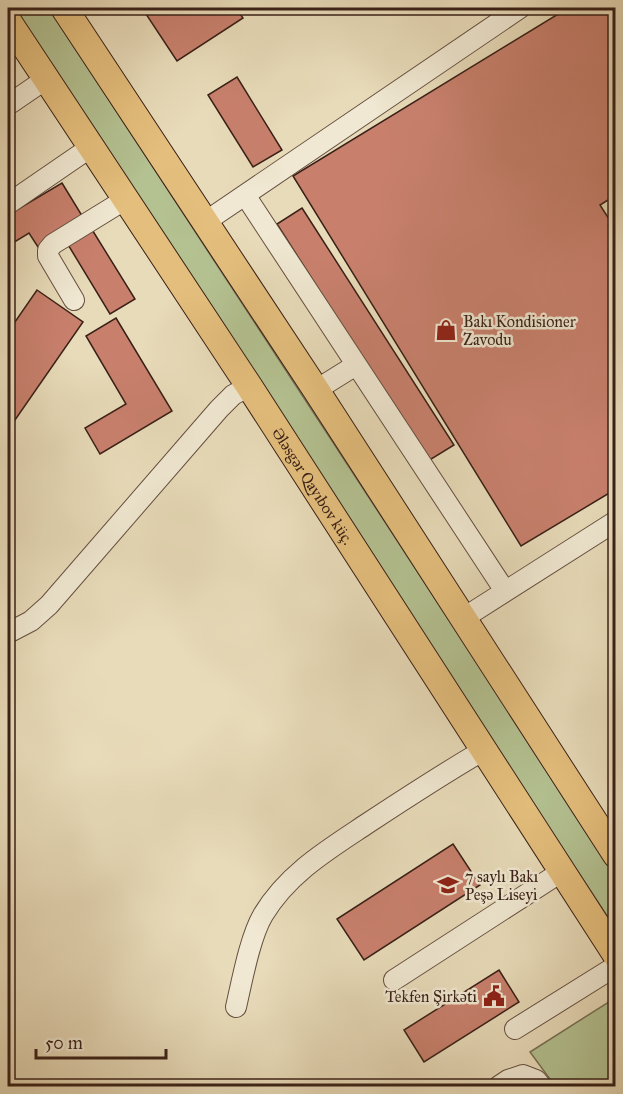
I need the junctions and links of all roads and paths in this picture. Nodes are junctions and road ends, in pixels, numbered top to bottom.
1 (64, 8) edge
2 (520, 8) edge
3 (8, 21) edge
4 (46, 79) junction
5 (8, 104) edge
6 (91, 147) junction
7 (245, 195) junction
8 (126, 199) junction
9 (8, 204) edge
10 (205, 222) junction
11 (74, 300) dead end
12 (356, 365) junction
13 (249, 386) junction
14 (316, 390) junction
15 (615, 521) edge
16 (505, 591) junction
17 (462, 619) junction
18 (8, 633) edge
19 (484, 750) junction
20 (615, 855) edge
21 (561, 872) junction
22 (615, 955) edge
23 (615, 966) edge
24 (394, 980) dead end
25 (236, 1006) dead end
26 (515, 1029) dead end
27 (499, 1086) edge
28 (541, 1086) edge

1 - 10 main road
2 - 7 street
3 - 4 main road, Ələsgər Qayıbov küç.
4 - 5 street
4 - 6 main road, Ələsgər Qayıbov küç.
6 - 8 main road, Ələsgər Qayıbov küç.
6 - 9 street
7 - 10 street
7 - 12 street
8 - 11 street
8 - 13 main road, Ələsgər Qayıbov küç.
10 - 14 main road
12 - 14 street
12 - 16 street
13 - 18 street
13 - 19 main road, Ələsgər Qayıbov küç.
14 - 17 main road
15 - 16 street
16 - 17 street
17 - 20 main road
19 - 21 main road, Ələsgər Qayıbov küç.
19 - 25 street
21 - 22 main road, Ələsgər Qayıbov küç.
21 - 24 street
23 - 26 street
27 - 28 street

